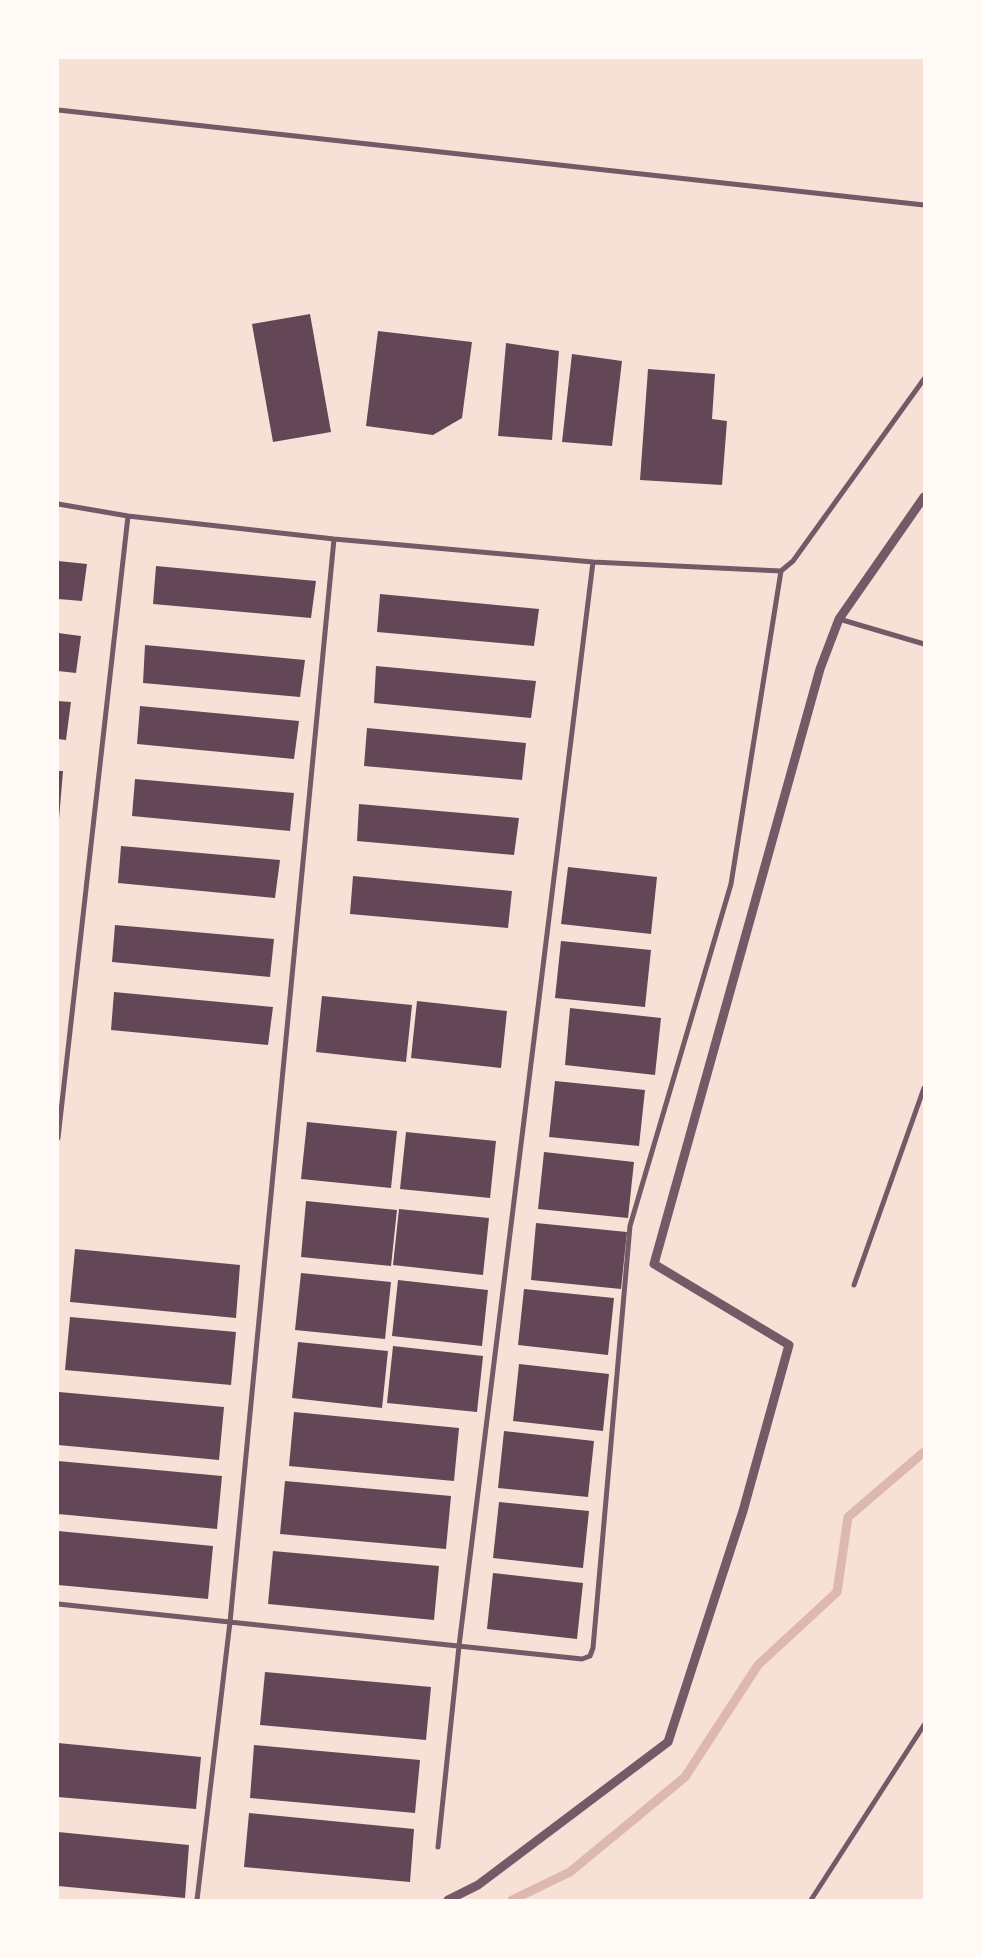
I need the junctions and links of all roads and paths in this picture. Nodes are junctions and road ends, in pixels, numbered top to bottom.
1 (58, 110) edge
2 (924, 205) edge
3 (924, 379) edge
4 (924, 497) edge
5 (58, 504) edge
6 (128, 516) junction
7 (334, 539) junction
8 (592, 562) junction
9 (781, 571) junction
10 (839, 618) junction
11 (924, 644) edge
12 (924, 1088) edge
13 (58, 1138) edge
14 (854, 1285) dead end
15 (58, 1604) edge
16 (230, 1622) junction
17 (459, 1646) junction
18 (924, 1725) edge
19 (438, 1847) dead end
20 (198, 1900) edge
21 (448, 1900) edge
22 (812, 1900) edge

1 - 2 street
3 - 9 street
4 - 10 street
5 - 6 street
6 - 7 street
6 - 13 street
7 - 8 street
7 - 16 street
8 - 9 street
8 - 17 street
9 - 17 street
10 - 11 street
10 - 21 street
12 - 14 street
15 - 16 street
16 - 17 street
16 - 20 street
17 - 19 street
18 - 22 street

